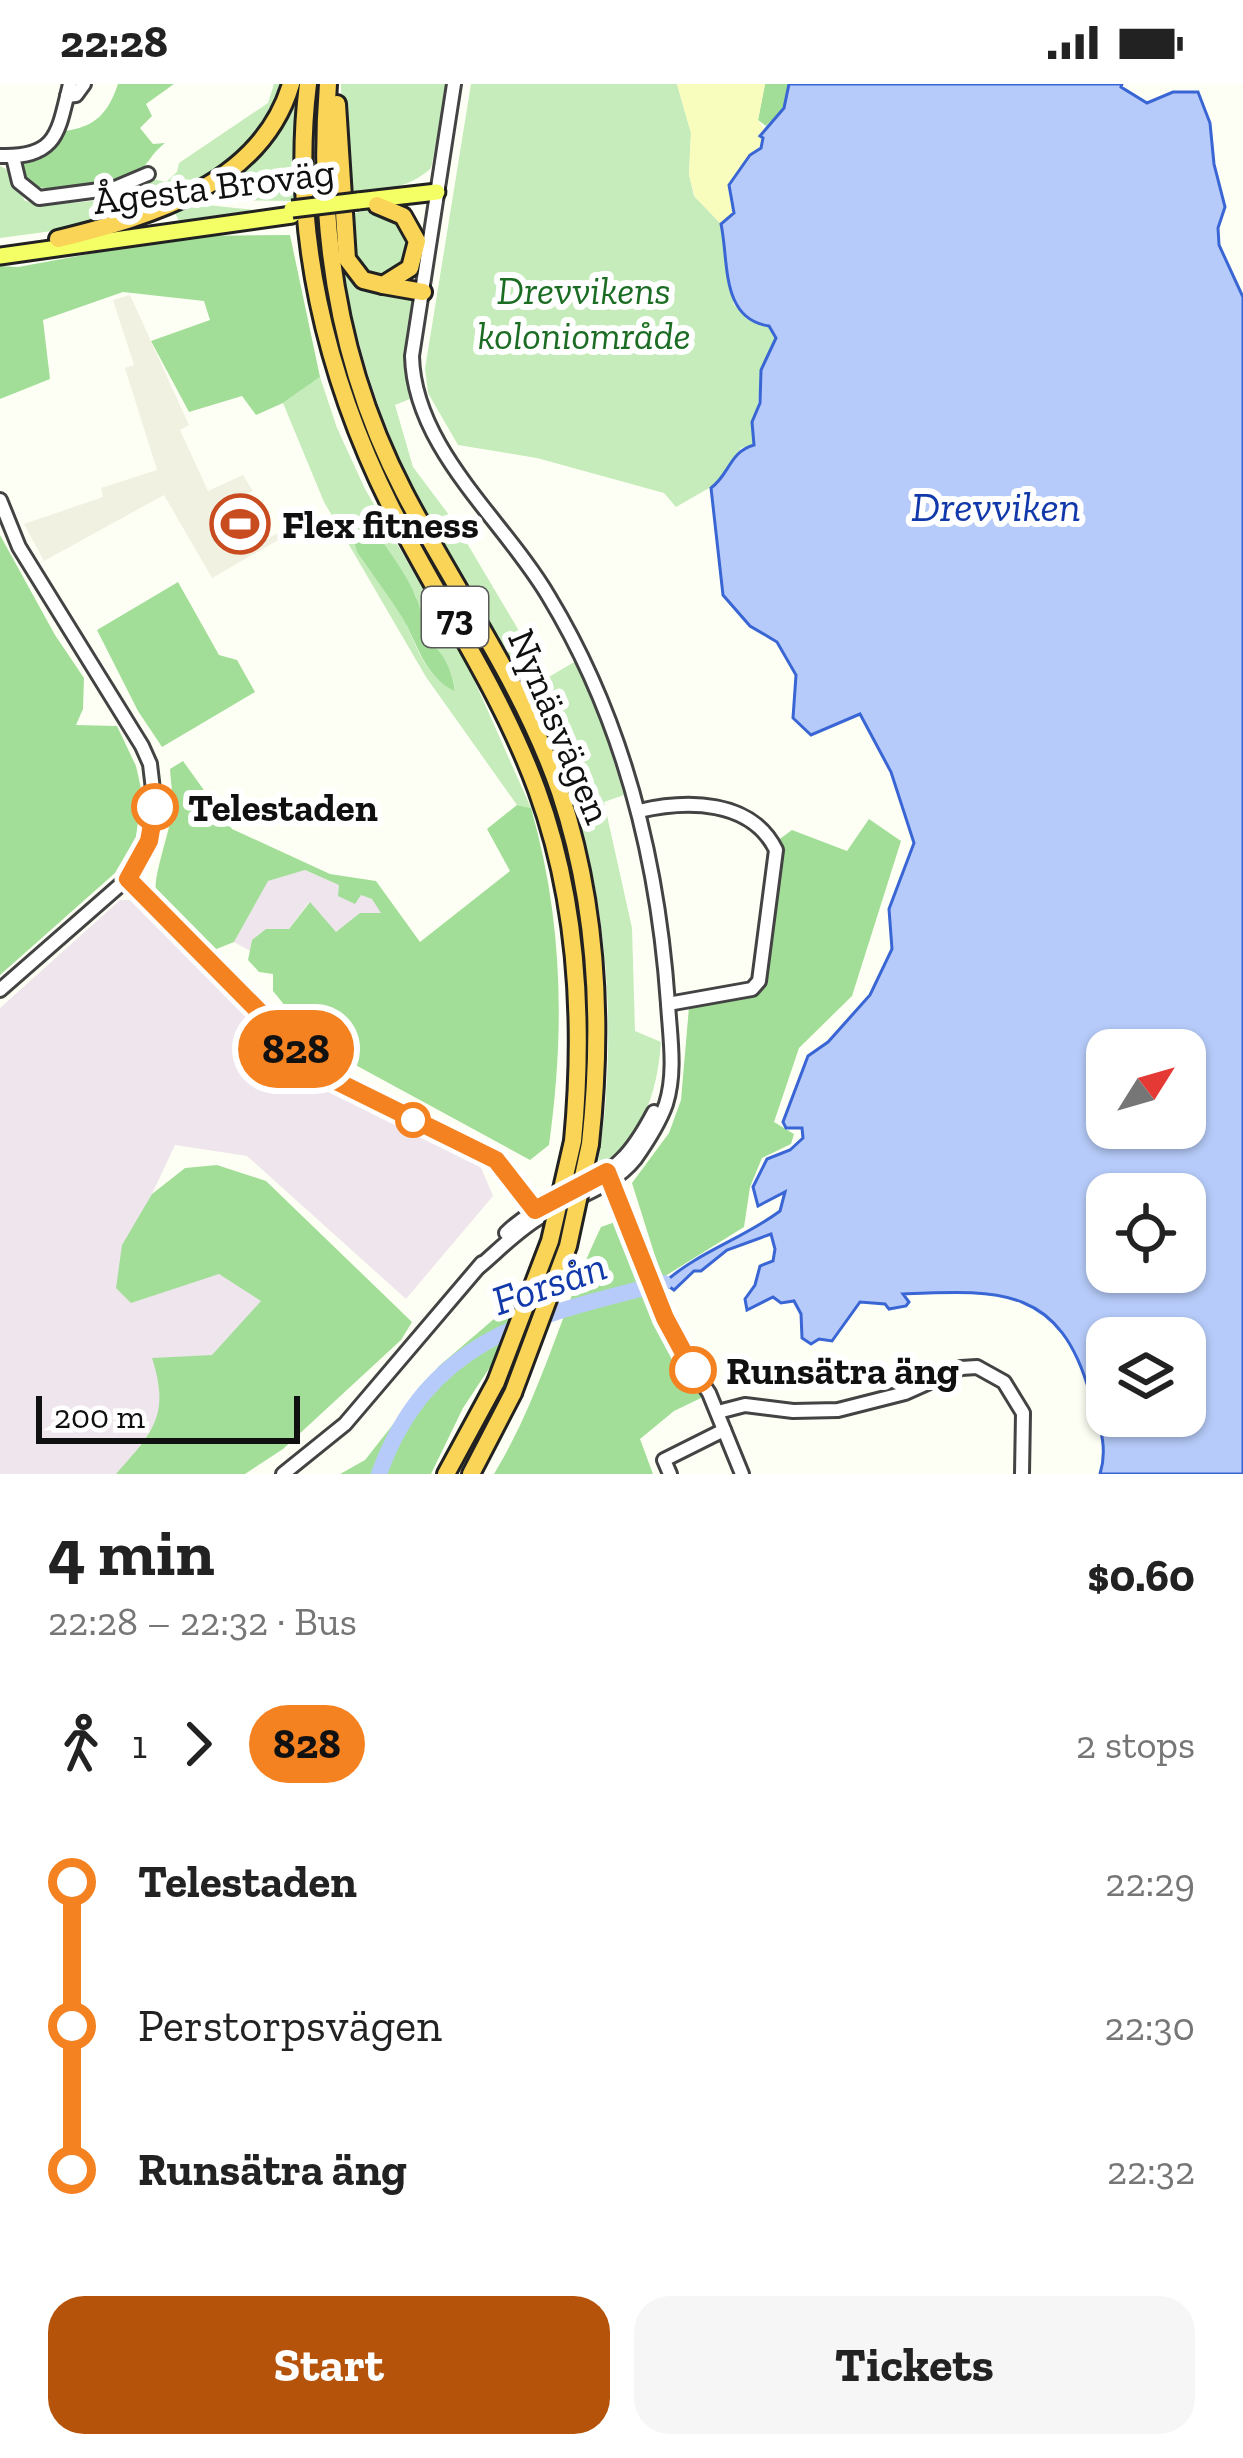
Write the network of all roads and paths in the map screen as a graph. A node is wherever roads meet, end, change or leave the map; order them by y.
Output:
1 (84, 84) edge
2 (291, 84) edge
3 (308, 84) edge
4 (328, 84) edge
5 (338, 84) edge
6 (454, 84) edge
7 (69, 90) edge
8 (6, 157) edge
9 (148, 174) dead end
10 (437, 195) junction
11 (178, 200) junction
12 (364, 204) junction
13 (178, 227) junction
14 (58, 239) junction
15 (0, 252) edge
16 (383, 285) junction
17 (423, 292) junction
18 (0, 500) edge
19 (639, 811) junction
20 (128, 879) junction
21 (0, 990) edge
22 (668, 1004) junction
23 (581, 1142) junction
24 (609, 1176) junction
25 (533, 1216) junction
26 (718, 1412) junction
27 (724, 1430) junction
28 (283, 1474) edge
29 (446, 1474) edge
30 (471, 1474) edge
31 (670, 1474) edge
32 (742, 1474) edge
33 (1022, 1474) edge

1 - 7 street
2 - 11 highway
3 - 23 highway, Nynäsvägen / 73
4 - 23 highway, Nynäsvägen / 73
5 - 16 highway
6 - 10 street
7 - 8 street
8 - 9 street
10 - 12 main road, Ågesta Broväg
10 - 17 street
11 - 13 main road
11 - 14 highway
12 - 13 main road, Ågesta Broväg, bridge
12 - 16 highway
13 - 14 main road, Ågesta Broväg
13 - 15 main road, Ågesta Broväg
14 - 15 main road, Ågesta Broväg
16 - 17 highway
17 - 19 street
18 - 20 street
19 - 22 street
19 - 22 street
20 - 21 street
20 - 25 street
22 - 24 street
23 - 29 highway, Nynäsvägen / 73, bridge
23 - 30 highway, Nynäsvägen / 73, bridge
24 - 25 street
24 - 26 street
25 - 28 street
26 - 27 street
26 - 33 street
27 - 31 street
27 - 32 street

